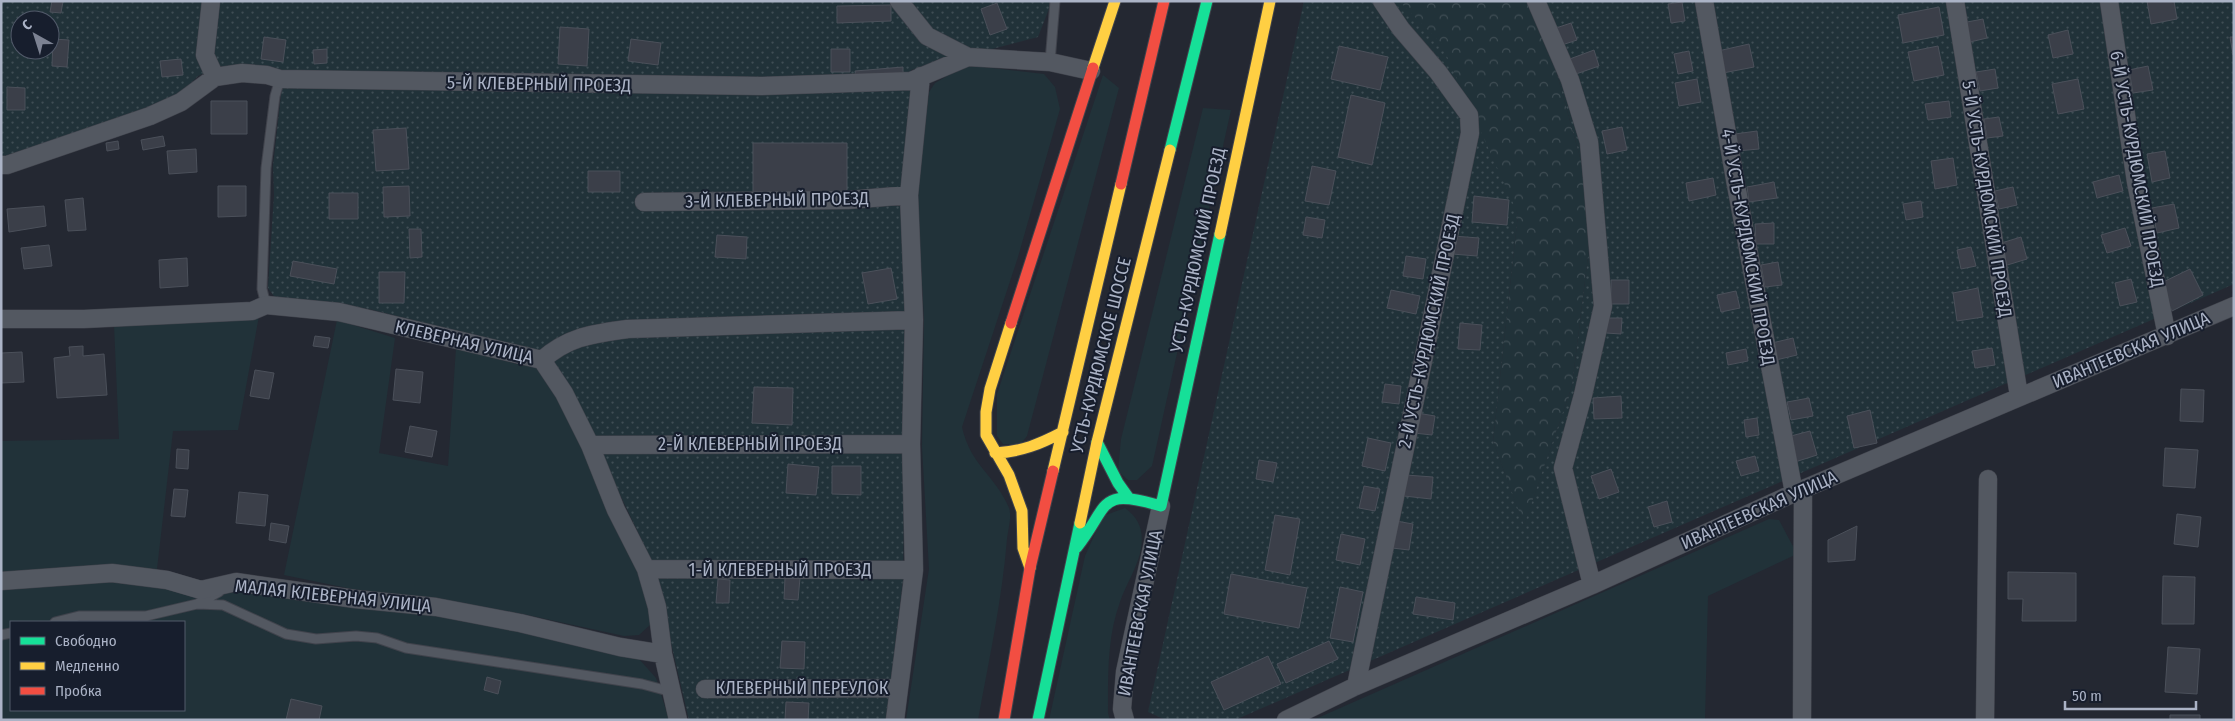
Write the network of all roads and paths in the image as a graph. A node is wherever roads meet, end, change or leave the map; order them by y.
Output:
1 (211, 1) edge
2 (899, 1) edge
3 (1055, 1) edge
4 (1115, 1) edge
5 (1207, 1) edge
6 (1270, 1) edge
7 (1382, 1) edge
8 (1536, 1) edge
9 (1704, 1) edge
10 (1955, 1) edge
11 (2109, 1) edge
12 (1163, 6) edge
13 (968, 57) junction
14 (1050, 62) junction
15 (1091, 71) junction
16 (921, 76) junction
17 (215, 77) junction
18 (280, 79) junction
19 (1, 166) edge
20 (909, 195) junction
21 (644, 202) dead end
22 (266, 305) junction
23 (2234, 306) edge
24 (1, 319) edge
25 (914, 320) junction
26 (2167, 336) junction
27 (542, 360) junction
28 (2019, 396) junction
29 (1063, 432) junction
30 (1097, 442) junction
31 (910, 444) junction
32 (590, 446) junction
33 (994, 453) junction
34 (1988, 479) dead end
35 (1799, 491) junction
36 (1128, 496) junction
37 (1161, 506) junction
38 (1075, 548) junction
39 (1030, 568) junction
40 (646, 569) junction
41 (914, 570) junction
42 (1, 581) edge
43 (236, 582) junction
44 (1592, 585) junction
45 (198, 604) junction
46 (59, 621) edge
47 (663, 654) junction
48 (1356, 686) junction
49 (899, 688) junction
50 (705, 689) dead end
51 (672, 692) junction
52 (678, 720) edge
53 (895, 720) edge
54 (1004, 720) edge
55 (1038, 720) edge
56 (1125, 720) edge
57 (1286, 720) edge
58 (1802, 720) edge
59 (1985, 720) edge

1 - 17 street
2 - 13 street
3 - 14 lane
4 - 15 main road
5 - 30 main road, УСТЬ-КУРДЮМСКОЕ ШОССЕ
6 - 37 main road, УСТЬ-КУРДЮМСКИЙ ПРОЕЗД
7 - 48 street, 2-Й УСТЬ-КУРДЮМСКИЙ ПРОЕЗД
8 - 44 street
9 - 35 street, 4-Й УСТЬ-КУРДЮМСКИЙ ПРОЕЗД
10 - 28 street, 5-Й УСТЬ-КУРДЮМСКИЙ ПРОЕЗД
11 - 26 street, 6-Й УСТЬ-КУРДЮМСКИЙ ПРОЕЗД
12 - 29 main road, УСТЬ-КУРДЮМСКОЕ ШОССЕ
13 - 14 street, 5-Й КЛЕВЕРНЫЙ ПРОЕЗД
13 - 16 street, 5-Й КЛЕВЕРНЫЙ ПРОЕЗД
14 - 15 street, 5-Й КЛЕВЕРНЫЙ ПРОЕЗД
15 - 33 main road
16 - 18 street, 5-Й КЛЕВЕРНЫЙ ПРОЕЗД
16 - 20 street
17 - 18 street, 5-Й КЛЕВЕРНЫЙ ПРОЕЗД
17 - 19 street, 5-Й КЛЕВЕРНЫЙ ПРОЕЗД
18 - 22 lane
20 - 21 street, 3-Й КЛЕВЕРНЫЙ ПРОЕЗД
20 - 25 street
22 - 24 street, КЛЕВЕРНАЯ УЛИЦА
22 - 27 street, КЛЕВЕРНАЯ УЛИЦА
23 - 26 street, ИВАНТЕЕВСКАЯ УЛИЦА
25 - 27 street
25 - 31 street
26 - 28 street, ИВАНТЕЕВСКАЯ УЛИЦА
27 - 32 street, КЛЕВЕРНАЯ УЛИЦА
28 - 35 street, ИВАНТЕЕВСКАЯ УЛИЦА
29 - 33 main road
29 - 39 main road, УСТЬ-КУРДЮМСКОЕ ШОССЕ
30 - 36 main road
30 - 38 main road, УСТЬ-КУРДЮМСКОЕ ШОССЕ
31 - 32 street, 2-Й КЛЕВЕРНЫЙ ПРОЕЗД
31 - 41 street
32 - 40 street, КЛЕВЕРНАЯ УЛИЦА
33 - 39 main road
34 - 59 street
35 - 44 street, ИВАНТЕЕВСКАЯ УЛИЦА
35 - 58 street, 4-Й УСТЬ-КУРДЮМСКИЙ ПРОЕЗД
36 - 37 main road
36 - 38 main road
37 - 56 street, ИВАНТЕЕВСКАЯ УЛИЦА
38 - 55 main road, УСТЬ-КУРДЮМСКОЕ ШОССЕ
39 - 54 main road, УСТЬ-КУРДЮМСКОЕ ШОССЕ
40 - 41 street, 1-Й КЛЕВЕРНЫЙ ПРОЕЗД
40 - 47 street, КЛЕВЕРНАЯ УЛИЦА
41 - 49 street
42 - 43 street, МАЛАЯ КЛЕВЕРНАЯ УЛИЦА
43 - 45 lane
43 - 47 street, МАЛАЯ КЛЕВЕРНАЯ УЛИЦА
44 - 48 street, ИВАНТЕЕВСКАЯ УЛИЦА
45 - 46 lane
45 - 51 lane
47 - 51 street, КЛЕВЕРНАЯ УЛИЦА
48 - 57 street, ИВАНТЕЕВСКАЯ УЛИЦА
49 - 50 street, КЛЕВЕРНЫЙ ПЕРЕУЛОК
49 - 53 street
51 - 52 street, КЛЕВЕРНАЯ УЛИЦА

